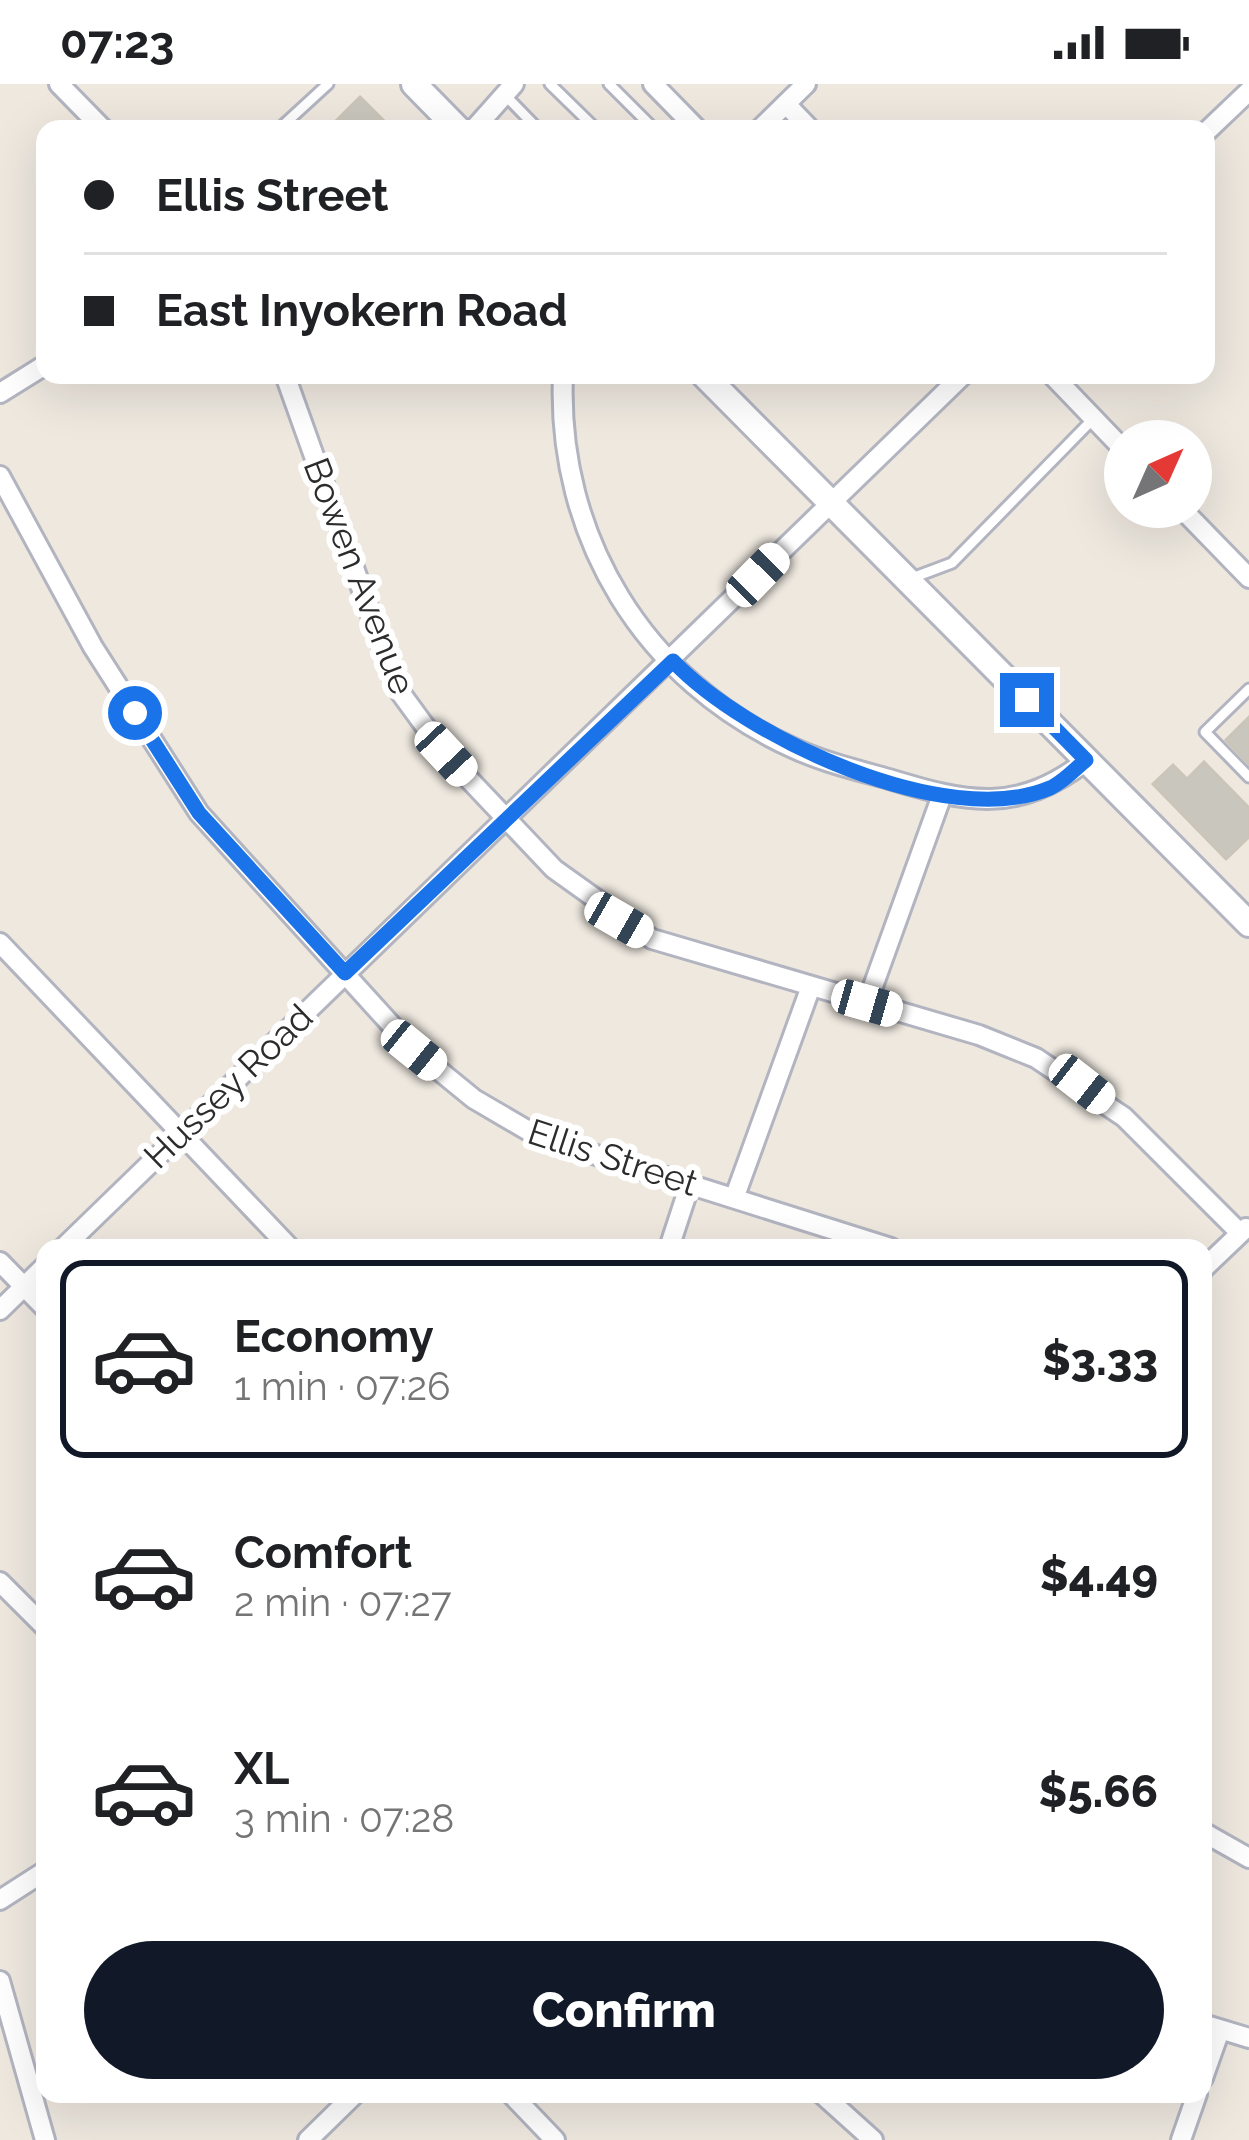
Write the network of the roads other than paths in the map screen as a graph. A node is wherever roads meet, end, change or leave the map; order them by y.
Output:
1 (59, 84) edge
2 (328, 84) edge
3 (414, 84) edge
4 (550, 84) edge
5 (609, 84) edge
6 (653, 84) edge
7 (806, 84) edge
8 (510, 89) edge
9 (1249, 91) edge
10 (786, 104) junction
11 (95, 120) edge
12 (289, 120) edge
13 (449, 120) edge
14 (482, 120) edge
15 (532, 120) edge
16 (587, 120) edge
17 (645, 120) edge
18 (688, 120) edge
19 (769, 120) edge
20 (801, 120) edge
21 (1215, 123) edge
22 (36, 371) edge
23 (288, 384) edge
24 (563, 384) edge
25 (713, 384) edge
26 (954, 384) edge
27 (1061, 384) edge
28 (0, 393) edge
29 (1094, 418) junction
30 (1104, 429) edge
31 (0, 476) edge
32 (831, 503) junction
33 (1200, 528) edge
34 (1249, 578) edge
35 (907, 580) junction
36 (673, 661) junction
37 (1249, 689) edge
38 (1086, 760) junction
39 (1249, 777) edge
40 (942, 795) junction
41 (507, 819) junction
42 (1249, 924) edge
43 (0, 943) edge
44 (345, 973) junction
45 (810, 989) junction
46 (867, 1003) junction
47 (178, 1134) junction
48 (690, 1184) junction
49 (735, 1196) junction
50 (1246, 1234) edge
51 (72, 1239) edge
52 (281, 1239) edge
53 (672, 1239) edge
54 (864, 1239) edge
55 (0, 1262) edge
56 (1212, 1262) edge
57 (36, 1275) edge
58 (24, 1287) junction
59 (36, 1299) edge
60 (0, 1310) edge
61 (0, 1582) edge
62 (36, 1618) edge
63 (1212, 1837) edge
64 (1249, 1858) edge
65 (36, 1877) edge
66 (0, 1900) edge
67 (0, 1981) edge
68 (1212, 2027) edge
69 (1249, 2038) edge
70 (346, 2103) edge
71 (520, 2103) edge
72 (832, 2103) edge
73 (1194, 2103) edge
74 (45, 2140) edge
75 (308, 2140) edge
76 (555, 2140) edge
77 (873, 2140) edge
78 (1181, 2140) edge

1 - 11 street
2 - 12 lane
3 - 13 street
4 - 16 lane
5 - 17 lane
6 - 18 street
7 - 10 street
8 - 14 street
8 - 15 lane
9 - 21 street
10 - 19 street
10 - 20 street
22 - 28 street
23 - 41 street, Bowen Avenue
24 - 36 street
25 - 32 street
26 - 32 street, Hussey Road
27 - 29 street
29 - 30 street
29 - 35 lane
31 - 44 street, Ellis Street
32 - 35 street
32 - 36 street, Hussey Road
33 - 34 street
35 - 38 street
36 - 40 street
36 - 41 street, Hussey Road
37 - 39 lane
38 - 40 street
38 - 42 street
40 - 46 street
41 - 44 street, Hussey Road
41 - 45 street, Bowen Avenue
43 - 47 street
44 - 47 street, Hussey Road
44 - 48 street, Ellis Street
45 - 46 street, Bowen Avenue
45 - 49 street
46 - 50 street, Bowen Avenue
47 - 51 street, Hussey Road
47 - 52 street
48 - 49 street, Ellis Street
48 - 53 street
49 - 54 street, Ellis Street
50 - 56 street
55 - 58 street
57 - 58 street
58 - 59 street
58 - 60 street
61 - 62 street
63 - 64 street
65 - 66 street
67 - 74 street
68 - 69 street
70 - 75 street
71 - 76 street
72 - 77 street
73 - 78 street

